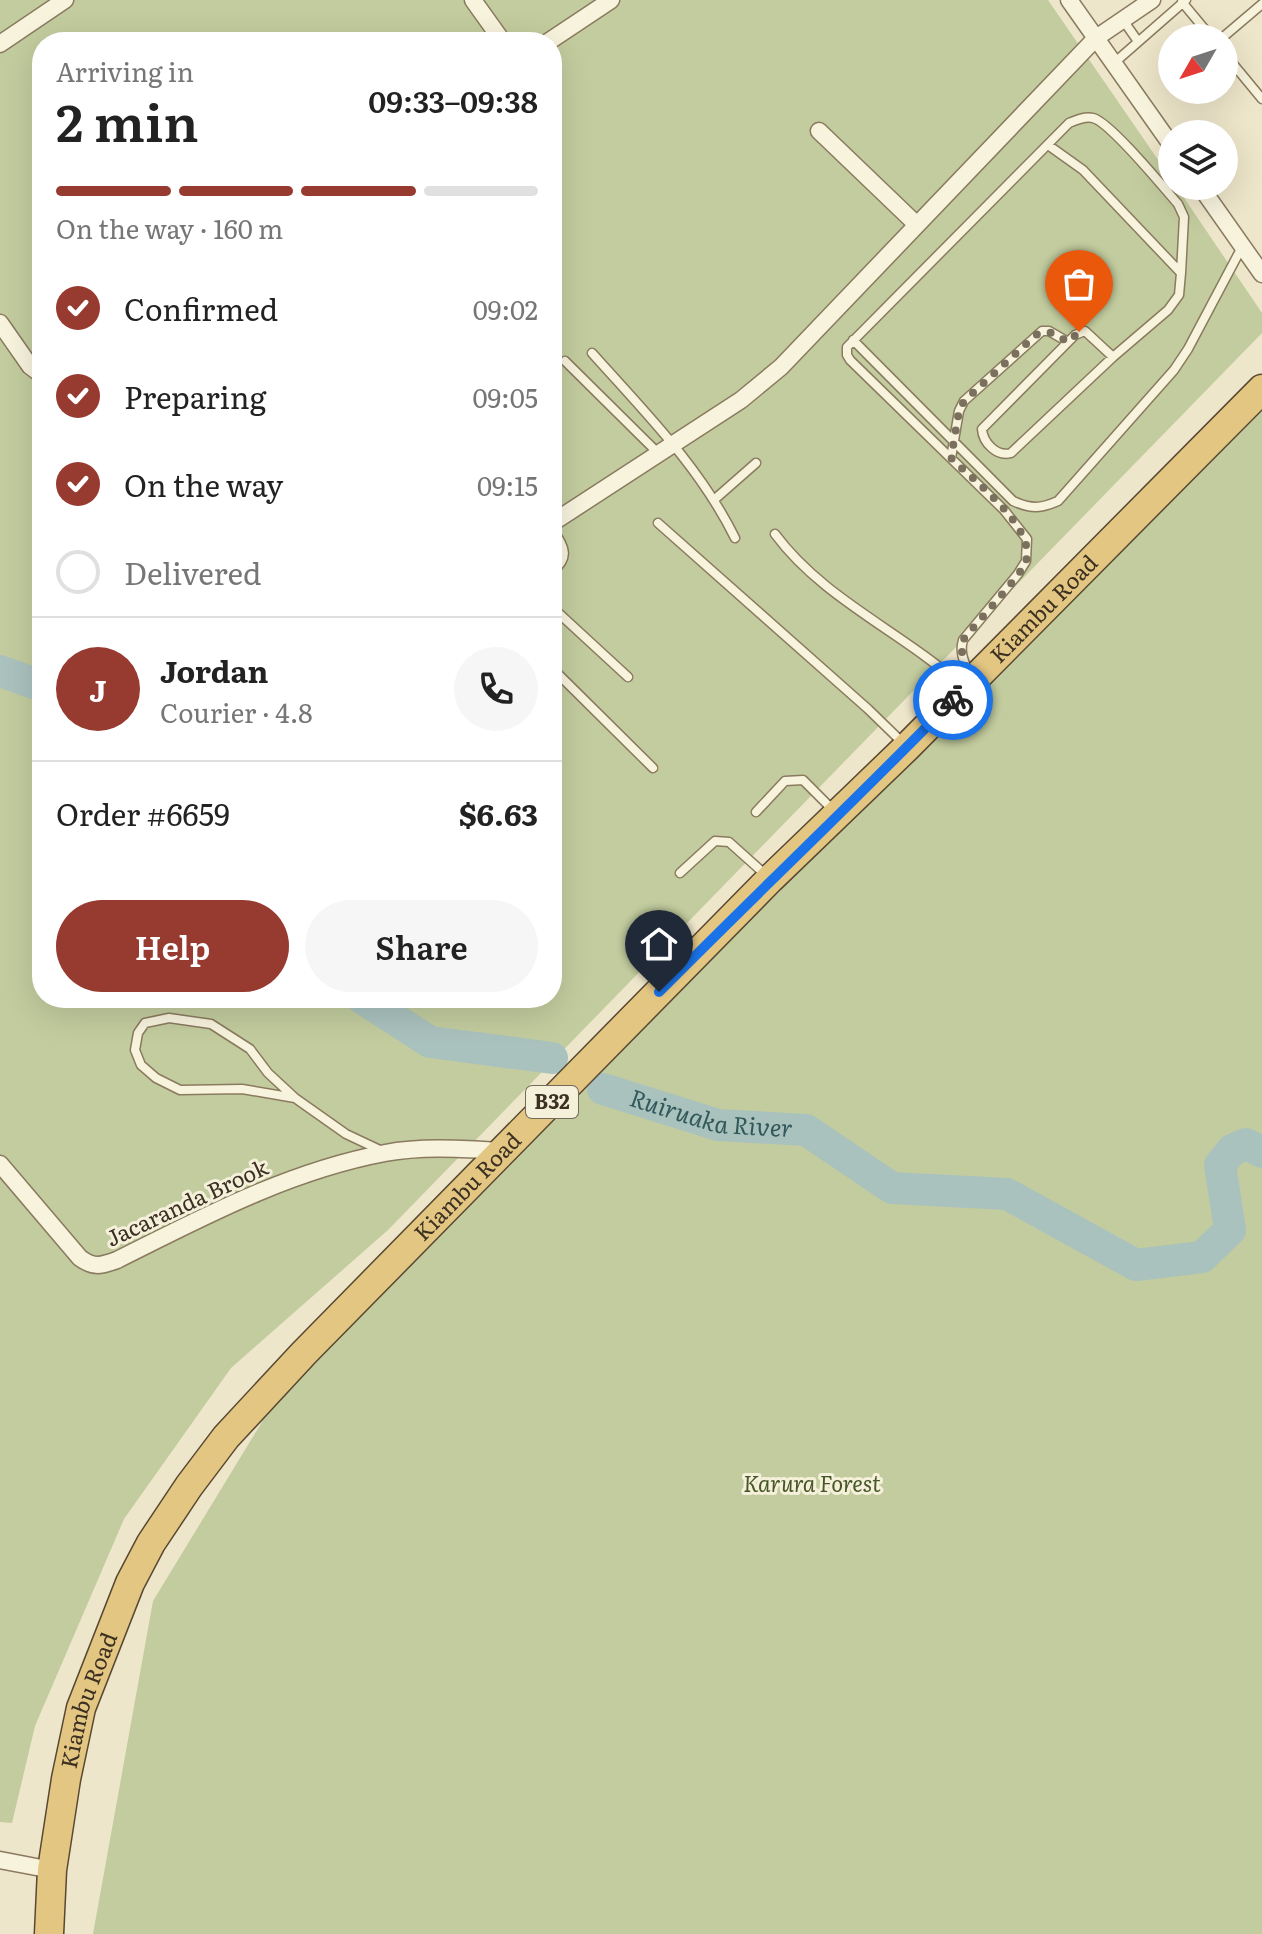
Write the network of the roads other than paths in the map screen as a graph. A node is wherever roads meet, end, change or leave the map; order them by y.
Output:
1 (65, 0) edge
2 (473, 0) edge
3 (611, 0) edge
4 (1069, 0) edge
5 (1152, 0) edge
6 (1184, 1) edge
7 (1262, 4) edge
8 (1123, 20) junction
9 (1201, 24) edge
10 (1238, 24) edge
11 (496, 32) edge
12 (562, 33) edge
13 (1096, 38) junction
14 (1137, 40) junction
15 (0, 44) edge
16 (1114, 63) junction
17 (1238, 70) edge
18 (1262, 99) edge
19 (1158, 126) edge
20 (819, 131) dead end
21 (1048, 145) junction
22 (1210, 200) edge
23 (916, 224) junction
24 (1242, 246) junction
25 (1181, 273) junction
26 (1262, 274) edge
27 (0, 323) edge
28 (853, 340) junction
29 (1068, 342) junction
30 (592, 353) dead end
31 (1113, 357) junction
32 (565, 361) dead end
33 (32, 368) edge
34 (881, 368) junction
35 (871, 380) junction
36 (1262, 389) edge
37 (954, 442) junction
38 (667, 450) junction
39 (951, 458) junction
40 (756, 463) dead end
41 (715, 499) junction
42 (562, 518) edge
43 (658, 523) dead end
44 (775, 534) dead end
45 (735, 538) dead end
46 (562, 616) edge
47 (628, 677) dead end
48 (562, 678) edge
49 (968, 684) junction
50 (907, 747) junction
51 (653, 768) dead end
52 (756, 812) dead end
53 (839, 816) junction
54 (680, 873) dead end
55 (770, 879) junction
56 (295, 1098) junction
57 (504, 1151) junction
58 (386, 1153) junction
59 (0, 1164) edge
60 (0, 1860) edge
61 (52, 1870) junction
62 (49, 1934) edge

1 - 15 street
2 - 11 street
3 - 12 street
4 - 13 street
5 - 8 street
6 - 9 lane
6 - 14 lane
7 - 10 lane
8 - 13 street
8 - 14 lane
13 - 16 street
13 - 23 street
14 - 16 lane
16 - 19 street
17 - 18 lane
20 - 23 street
21 - 25 lane
21 - 25 lane
21 - 28 lane
22 - 24 street
23 - 38 street
24 - 26 street
24 - 37 lane
25 - 31 lane
27 - 33 street
28 - 34 lane
28 - 35 lane
29 - 31 lane
29 - 31 lane
29 - 37 lane
30 - 38 lane
32 - 38 lane
34 - 35 lane
34 - 37 lane
35 - 39 lane
36 - 49 highway, Kiambu Road / B32
37 - 39 lane
38 - 41 lane
38 - 42 street
39 - 49 lane
40 - 41 lane
41 - 45 lane
43 - 50 lane
44 - 49 lane
46 - 47 lane
48 - 51 lane
49 - 50 highway, Kiambu Road / B32
50 - 53 highway, Kiambu Road / B32
52 - 53 lane
53 - 55 highway, Kiambu Road / B32
54 - 55 lane
55 - 57 highway, Kiambu Road / B32
56 - 56 lane
56 - 58 lane
57 - 58 street, Jacaranda Brook
57 - 61 highway, Kiambu Road / B32
58 - 59 street, Jacaranda Brook
60 - 61 street
61 - 62 highway, Kiambu Road / B32

